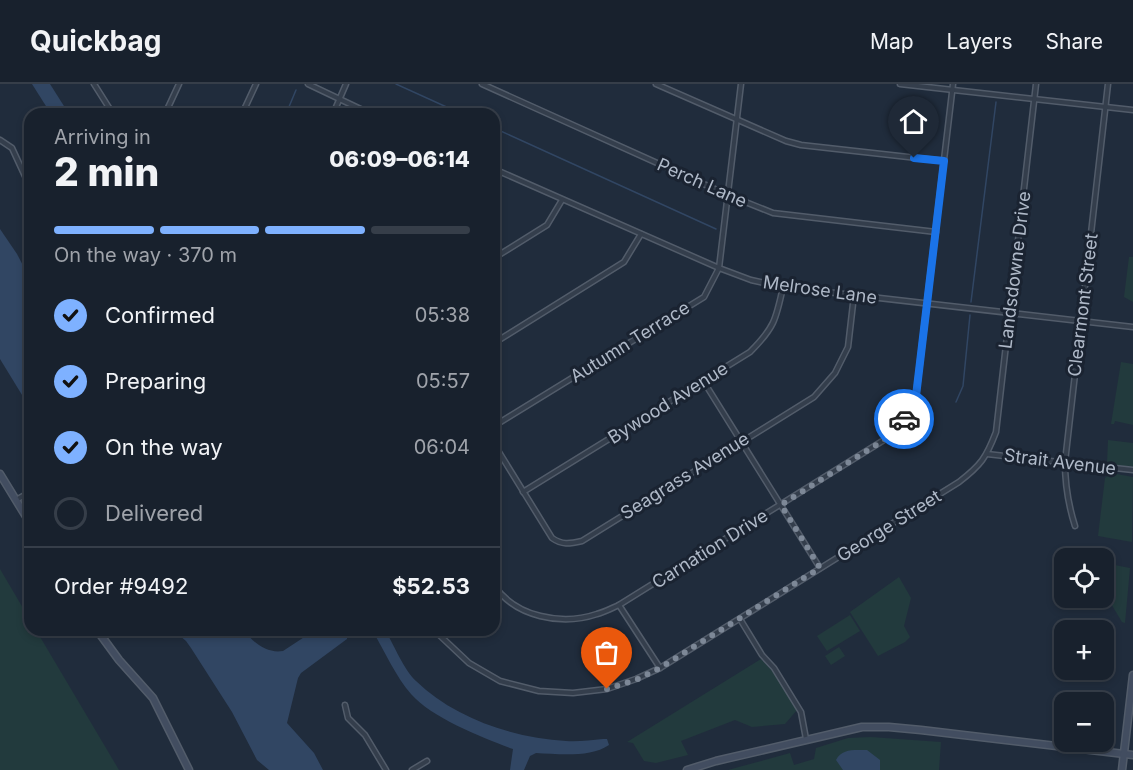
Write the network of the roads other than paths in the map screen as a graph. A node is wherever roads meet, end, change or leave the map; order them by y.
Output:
1 (94, 84) edge
2 (179, 84) edge
3 (256, 84) edge
4 (308, 84) edge
5 (346, 84) edge
6 (482, 84) edge
7 (656, 84) edge
8 (741, 84) edge
9 (900, 84) edge
10 (953, 84) edge
11 (1036, 84) edge
12 (1108, 84) edge
13 (952, 90) junction
14 (339, 99) junction
15 (1034, 100) junction
16 (1105, 107) junction
17 (109, 108) edge
18 (168, 108) edge
19 (245, 108) edge
20 (335, 108) edge
21 (358, 108) edge
22 (1133, 110) edge
23 (737, 120) junction
24 (0, 140) edge
25 (944, 161) junction
26 (500, 172) edge
27 (24, 174) edge
28 (728, 195) junction
29 (562, 200) junction
30 (936, 232) junction
31 (641, 234) junction
32 (500, 254) edge
33 (719, 268) junction
34 (783, 287) junction
35 (854, 295) junction
36 (928, 303) junction
37 (1010, 313) junction
38 (1081, 321) junction
39 (1133, 327) edge
40 (500, 339) edge
41 (704, 381) junction
42 (500, 422) edge
43 (741, 442) junction
44 (500, 454) edge
45 (987, 454) junction
46 (1065, 462) junction
47 (1133, 470) edge
48 (0, 474) edge
49 (523, 492) junction
50 (24, 495) edge
51 (16, 500) junction
52 (781, 505) junction
53 (24, 513) edge
54 (1075, 526) dead end
55 (820, 568) junction
56 (500, 591) edge
57 (619, 605) junction
58 (740, 619) junction
59 (101, 636) edge
60 (440, 636) edge
61 (660, 668) junction
62 (1133, 675) edge
63 (345, 705) dead end
64 (806, 739) junction
65 (1123, 754) junction
66 (1133, 755) edge
67 (427, 761) dead end
68 (189, 770) edge
69 (386, 770) edge
70 (412, 770) edge
71 (687, 770) edge
72 (1122, 770) edge

1 - 17 street
2 - 18 street
3 - 19 street
4 - 14 street
5 - 14 street
6 - 28 street, Perch Lane
7 - 23 street
8 - 23 street, Autumn Terrace
9 - 13 street
10 - 13 street, Carnation Drive
11 - 15 street, Landsdowne Drive
12 - 16 street, Clearmont Street
13 - 15 street
13 - 25 street, Carnation Drive
14 - 20 street
14 - 21 street
15 - 16 street
15 - 37 street, Landsdowne Drive
16 - 22 street
16 - 38 street, Clearmont Street
23 - 25 street
23 - 28 street, Autumn Terrace
24 - 27 street
25 - 30 street, Carnation Drive
26 - 29 street, Melrose Lane
28 - 30 street, Perch Lane
28 - 33 street, Autumn Terrace
29 - 31 street, Melrose Lane
29 - 32 street
30 - 36 street, Carnation Drive
31 - 33 street, Melrose Lane
31 - 40 street
33 - 34 street, Melrose Lane
33 - 42 street, Autumn Terrace
34 - 35 street, Melrose Lane
34 - 41 street, Bywood Avenue
35 - 36 street, Melrose Lane
35 - 43 street, Seagrass Avenue
36 - 37 street, Melrose Lane
36 - 52 street, Carnation Drive
37 - 38 street, Melrose Lane
37 - 45 street, Landsdowne Drive
38 - 39 street, Melrose Lane
38 - 46 street, Clearmont Street
41 - 43 street
41 - 49 street, Bywood Avenue
43 - 49 street, Seagrass Avenue
43 - 52 street
44 - 49 street, Seagrass Avenue
45 - 46 street, Strait Avenue
45 - 55 street, George Street
46 - 47 street, Strait Avenue
46 - 54 street, Clearmont Street
48 - 51 street
50 - 51 street
51 - 53 street
52 - 55 street
52 - 57 street, Carnation Drive
55 - 58 street, George Street
56 - 57 street, Carnation Drive
57 - 61 street
58 - 61 street, George Street
58 - 64 street
59 - 68 street
60 - 61 street, George Street
62 - 65 street
63 - 69 street
64 - 65 street
64 - 71 street
65 - 66 street
65 - 72 street
67 - 70 street

